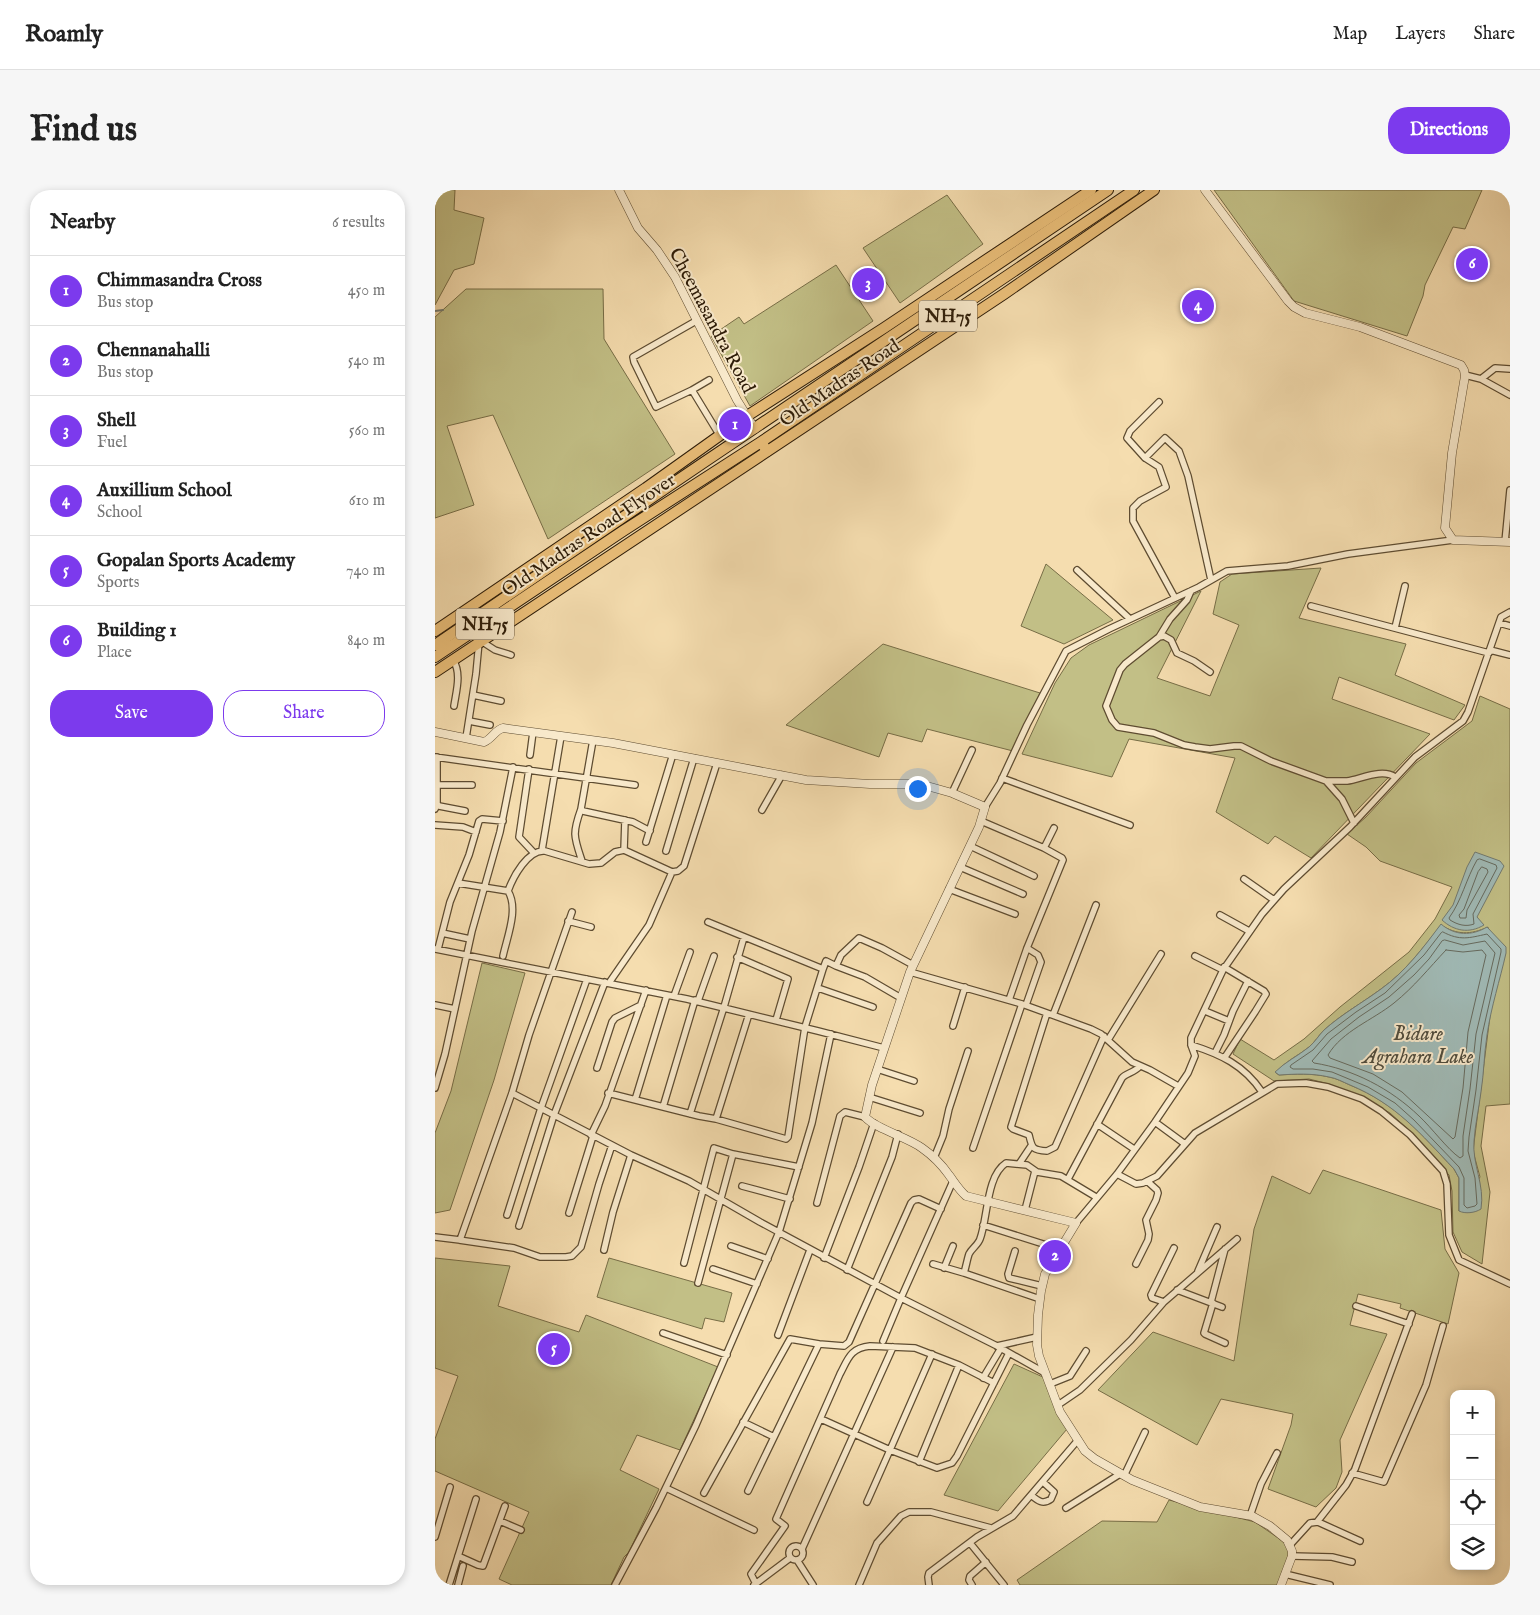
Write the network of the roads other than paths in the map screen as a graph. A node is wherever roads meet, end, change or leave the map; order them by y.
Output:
1 (619, 190) edge
2 (1091, 190) edge
3 (1108, 190) edge
4 (1134, 190) edge
5 (1154, 190) edge
6 (1205, 190) edge
7 (696, 321) junction
8 (1510, 369) edge
9 (1465, 375) junction
10 (1481, 378) junction
11 (709, 380) dead end
12 (692, 390) junction
13 (1510, 395) edge
14 (1159, 402) dead end
15 (747, 416) junction
16 (755, 429) junction
17 (720, 436) junction
18 (764, 446) junction
19 (1145, 458) junction
20 (1510, 490) edge
21 (1453, 540) junction
22 (1508, 542) edge
23 (1077, 570) dead end
24 (1211, 580) junction
25 (531, 586) junction
26 (1405, 586) dead end
27 (1191, 591) junction
28 (1175, 598) junction
29 (1311, 606) dead end
30 (1510, 612) edge
31 (1130, 619) junction
32 (1499, 623) junction
33 (1510, 626) edge
34 (1395, 628) junction
35 (435, 631) edge
36 (1159, 637) junction
37 (480, 642) junction
38 (435, 645) edge
39 (1489, 652) junction
40 (511, 655) dead end
41 (1510, 655) edge
42 (435, 657) edge
43 (453, 660) junction
44 (435, 672) edge
45 (1210, 672) dead end
46 (473, 696) junction
47 (501, 701) dead end
48 (454, 706) dead end
49 (469, 721) junction
50 (490, 725) dead end
51 (435, 732) edge
52 (533, 732) junction
53 (561, 736) junction
54 (466, 738) junction
55 (593, 740) junction
56 (972, 750) dead end
57 (673, 754) junction
58 (530, 756) dead end
59 (436, 757) edge
60 (694, 758) junction
61 (717, 763) junction
62 (513, 768) junction
63 (529, 769) junction
64 (555, 773) junction
65 (782, 775) junction
66 (1395, 777) junction
67 (587, 778) junction
68 (1002, 778) junction
69 (1326, 781) junction
70 (437, 785) junction
71 (472, 785) dead end
72 (635, 785) dead end
73 (952, 793) junction
74 (436, 806) edge
75 (985, 807) junction
76 (581, 809) junction
77 (763, 810) dead end
78 (465, 811) dead end
79 (503, 820) junction
80 (625, 820) junction
81 (981, 821) junction
82 (1354, 823) junction
83 (435, 825) edge
84 (1130, 825) dead end
85 (1054, 828) dead end
86 (650, 831) junction
87 (476, 832) junction
88 (646, 842) dead end
89 (970, 846) junction
90 (1044, 848) junction
91 (542, 850) junction
92 (624, 850) junction
93 (666, 851) dead end
94 (534, 853) junction
95 (581, 861) junction
96 (960, 867) junction
97 (672, 872) junction
98 (1034, 876) dead end
99 (1243, 879) dead end
100 (458, 883) junction
101 (484, 886) junction
102 (949, 890) junction
103 (508, 891) junction
104 (1023, 894) dead end
105 (1275, 900) junction
106 (1095, 904) dead end
107 (572, 912) dead end
108 (1015, 914) dead end
109 (1220, 915) dead end
110 (568, 921) junction
111 (708, 922) dead end
112 (591, 927) dead end
113 (1249, 931) junction
114 (442, 933) junction
115 (744, 937) junction
116 (470, 939) junction
117 (1027, 948) junction
118 (437, 949) edge
119 (690, 952) dead end
120 (1161, 954) dead end
121 (467, 955) junction
122 (503, 956) dead end
123 (714, 956) dead end
124 (1195, 956) dead end
125 (737, 957) junction
126 (837, 966) junction
127 (823, 969) junction
128 (911, 969) junction
129 (1224, 969) junction
130 (552, 972) junction
131 (587, 978) junction
132 (1248, 981) junction
133 (607, 982) junction
134 (965, 987) junction
135 (818, 988) junction
136 (647, 990) junction
137 (667, 995) junction
138 (674, 996) junction
139 (901, 998) junction
140 (1009, 1000) junction
141 (696, 1001) junction
142 (435, 1004) edge
143 (1024, 1004) junction
144 (641, 1005) junction
145 (873, 1006) dead end
146 (725, 1007) junction
147 (455, 1009) junction
148 (1205, 1011) junction
149 (749, 1014) junction
150 (1050, 1014) junction
151 (776, 1020) junction
152 (1229, 1021) junction
153 (953, 1026) dead end
154 (805, 1028) junction
155 (831, 1034) junction
156 (1106, 1038) junction
157 (1191, 1045) junction
158 (884, 1048) junction
159 (968, 1051) dead end
160 (1215, 1052) junction
161 (1225, 1057) junction
162 (1140, 1066) junction
163 (597, 1068) dead end
164 (877, 1069) junction
165 (914, 1081) dead end
166 (1178, 1086) junction
167 (435, 1088) edge
168 (1262, 1092) junction
169 (512, 1093) junction
170 (608, 1093) junction
171 (869, 1097) junction
172 (635, 1100) junction
173 (663, 1107) junction
174 (541, 1108) junction
175 (920, 1113) dead end
176 (690, 1114) junction
177 (554, 1115) junction
178 (865, 1117) junction
179 (716, 1119) junction
180 (1155, 1122) junction
181 (874, 1123) junction
182 (1097, 1124) junction
183 (898, 1134) junction
184 (592, 1135) junction
185 (1185, 1144) junction
186 (611, 1145) junction
187 (1031, 1146) junction
188 (973, 1148) dead end
189 (1135, 1149) junction
190 (733, 1154) junction
191 (631, 1155) junction
192 (934, 1158) junction
193 (1019, 1164) junction
194 (799, 1167) junction
195 (1035, 1171) junction
196 (1117, 1174) junction
197 (1068, 1180) junction
198 (953, 1181) junction
199 (1147, 1181) junction
200 (743, 1186) dead end
201 (703, 1189) junction
202 (1096, 1197) junction
203 (790, 1199) junction
204 (721, 1201) junction
205 (988, 1201) junction
206 (817, 1203) dead end
207 (941, 1209) junction
208 (1025, 1210) junction
209 (569, 1213) dead end
210 (507, 1215) dead end
211 (1076, 1223) junction
212 (983, 1225) junction
213 (519, 1226) dead end
214 (1217, 1227) dead end
215 (779, 1232) junction
216 (435, 1237) edge
217 (457, 1239) junction
218 (1237, 1239) dead end
219 (731, 1246) dead end
220 (953, 1246) dead end
221 (1174, 1248) dead end
222 (1059, 1249) junction
223 (1225, 1249) junction
224 (604, 1250) dead end
225 (810, 1250) junction
226 (1015, 1250) dead end
227 (768, 1258) junction
228 (824, 1258) junction
229 (684, 1263) dead end
230 (933, 1264) dead end
231 (1136, 1264) dead end
232 (944, 1268) junction
233 (713, 1269) dead end
234 (847, 1270) junction
235 (964, 1273) junction
236 (1196, 1274) junction
237 (698, 1283) dead end
238 (757, 1284) junction
239 (1510, 1284) edge
240 (876, 1285) junction
241 (1042, 1286) junction
242 (1177, 1290) junction
243 (901, 1298) junction
244 (1040, 1299) junction
245 (1163, 1302) junction
246 (1212, 1303) junction
247 (1356, 1306) dead end
248 (1222, 1307) dead end
249 (1412, 1314) dead end
250 (1409, 1324) junction
251 (1443, 1326) dead end
252 (663, 1333) dead end
253 (778, 1335) dead end
254 (1037, 1337) junction
255 (883, 1341) dead end
256 (1225, 1343) dead end
257 (819, 1344) junction
258 (893, 1347) junction
259 (999, 1347) junction
260 (1086, 1351) dead end
261 (1009, 1353) junction
262 (933, 1354) junction
263 (727, 1355) junction
264 (959, 1365) junction
265 (1045, 1373) junction
266 (983, 1378) junction
267 (994, 1383) junction
268 (1050, 1384) junction
269 (1058, 1405) junction
270 (821, 1419) junction
271 (743, 1422) junction
272 (1145, 1432) dead end
273 (854, 1434) junction
274 (774, 1436) junction
275 (1078, 1440) junction
276 (890, 1450) junction
277 (1277, 1453) dead end
278 (919, 1462) junction
279 (1353, 1473) junction
280 (1122, 1475) junction
281 (1043, 1482) junction
282 (450, 1487) dead end
283 (666, 1488) junction
284 (748, 1491) dead end
285 (704, 1494) dead end
286 (1031, 1495) junction
287 (476, 1499) dead end
288 (867, 1502) dead end
289 (505, 1506) dead end
290 (1066, 1508) dead end
291 (1250, 1516) junction
292 (500, 1521) junction
293 (1317, 1522) junction
294 (991, 1528) junction
295 (521, 1530) dead end
296 (754, 1530) dead end
297 (435, 1537) edge
298 (1360, 1541) dead end
299 (970, 1542) junction
300 (1290, 1545) junction
301 (802, 1549) junction
302 (458, 1556) junction
303 (1292, 1556) junction
304 (790, 1558) junction
305 (797, 1560) junction
306 (986, 1562) junction
307 (1353, 1562) dead end
308 (463, 1566) dead end
309 (1285, 1574) junction
310 (758, 1584) edge
311 (449, 1585) edge
312 (458, 1585) edge
313 (615, 1585) edge
314 (813, 1585) edge
315 (859, 1585) edge
316 (929, 1585) edge
317 (972, 1585) edge
318 (1004, 1585) edge
319 (1281, 1585) edge
320 (1330, 1585) edge

1 - 7 street, Cheemasandra Road
2 - 15 main road
3 - 16 main road, Old Madras Road / NH75
4 - 18 main road, Old Madras Road / NH75
5 - 18 main road, Old Madras Road
6 - 9 street
7 - 12 street
7 - 15 street, Cheemasandra Road
8 - 10 street
9 - 10 street
9 - 21 street
10 - 13 street
11 - 12 street
12 - 17 street
14 - 19 street
15 - 16 street, Cheemasandra Road
15 - 17 main road
16 - 25 main road, Old Madras Road Flyover / NH75
17 - 35 main road
18 - 25 main road, Old Madras Road Flyover / NH75
18 - 37 main road
19 - 24 street
19 - 28 street
20 - 22 street
21 - 22 street
21 - 24 street
23 - 31 street
24 - 27 street
25 - 38 main road, Old Madras Road Flyover / NH75
25 - 42 main road, Old Madras Road Flyover / NH75
26 - 34 street
27 - 28 street
27 - 36 street
28 - 31 street
29 - 34 street
30 - 32 street
31 - 68 street
32 - 33 street
32 - 39 street
34 - 39 street
36 - 45 street
36 - 69 street
37 - 40 street
37 - 43 main road
37 - 46 street
39 - 41 street
39 - 66 street
43 - 44 main road
43 - 48 street
46 - 47 street
46 - 49 street
49 - 50 street
49 - 54 street
51 - 54 street
52 - 53 street
52 - 54 street
52 - 58 street
53 - 55 street
53 - 64 street
55 - 57 street
55 - 67 street
56 - 73 street
57 - 60 street
57 - 86 street
59 - 62 street
59 - 70 street
60 - 61 street
60 - 93 street
61 - 65 street
61 - 97 street
62 - 63 street
62 - 79 street
63 - 64 street
63 - 94 street
64 - 67 street
64 - 91 street
65 - 73 street
65 - 77 street
66 - 69 street
66 - 82 street
67 - 72 street
67 - 76 street
68 - 75 street
68 - 84 street
69 - 82 street
70 - 71 street
70 - 74 street
73 - 75 street
74 - 78 street
75 - 81 street
76 - 80 street
76 - 95 street
79 - 87 street
79 - 101 street
80 - 86 street
80 - 92 street
81 - 89 street
81 - 90 street
82 - 105 street
83 - 87 street
85 - 90 street
86 - 88 street
87 - 100 street
89 - 96 street
89 - 98 street
90 - 117 street
91 - 94 street
91 - 95 street
92 - 95 street
92 - 97 street
94 - 103 street
96 - 102 street
96 - 104 street
97 - 133 street
99 - 105 street
100 - 101 street
100 - 114 street
101 - 103 street
101 - 116 street
102 - 108 street
102 - 128 street
103 - 122 street
105 - 113 street
106 - 150 street
107 - 110 street
109 - 113 street
110 - 112 street
110 - 130 street
111 - 115 street
113 - 129 street
114 - 116 street
114 - 118 street
115 - 125 street
115 - 127 street
116 - 121 street
117 - 140 street
117 - 143 street
118 - 121 street
119 - 138 street
120 - 156 street
121 - 130 street
121 - 147 street
123 - 141 street
124 - 129 street
125 - 146 street
125 - 151 street
126 - 127 street
126 - 128 street
126 - 139 street
127 - 135 street
128 - 134 street
128 - 139 street
129 - 132 street
129 - 148 street
130 - 131 street
130 - 169 street
131 - 133 street
131 - 174 street
132 - 152 street
132 - 161 street
133 - 136 street
133 - 177 street
134 - 140 street
134 - 153 street
135 - 145 street
135 - 154 street
136 - 137 street
136 - 144 street
137 - 138 street
137 - 172 street
138 - 141 street
139 - 158 street
140 - 143 street
141 - 146 street
141 - 173 street
142 - 147 street
143 - 150 street
143 - 188 street
144 - 163 street
144 - 170 street
146 - 149 street
146 - 176 street
147 - 167 street
148 - 152 street
148 - 157 street
149 - 151 street
149 - 179 street
150 - 156 street
150 - 187 street
151 - 154 street
152 - 160 street
154 - 155 street
154 - 179 street
155 - 158 street
155 - 194 street
156 - 162 street
156 - 187 street
157 - 160 street
157 - 166 street
158 - 164 street
159 - 192 street
160 - 161 street
161 - 168 street
162 - 166 street
162 - 182 street
164 - 165 street
164 - 171 street
166 - 180 street
168 - 185 street
168 - 239 street
169 - 174 street
169 - 217 street
170 - 172 street
170 - 184 street
171 - 175 street
171 - 178 street
172 - 173 street
173 - 176 street
174 - 177 street
174 - 210 street
176 - 179 street
177 - 184 street
177 - 213 street
178 - 181 street
178 - 206 street
180 - 185 street
180 - 189 street
181 - 183 street
181 - 228 street
182 - 189 street
182 - 197 street
183 - 192 street
183 - 234 street
184 - 186 street
184 - 209 street
185 - 199 street
186 - 191 street
186 - 217 street
187 - 193 street
189 - 196 street
190 - 194 street
190 - 201 street
190 - 204 street
191 - 201 street
191 - 224 street
192 - 198 street
193 - 195 street
193 - 205 street
194 - 203 street
195 - 197 street
195 - 208 street
196 - 199 street
196 - 202 street
197 - 202 street
198 - 205 street
198 - 207 street
199 - 231 street
200 - 203 street
201 - 204 street
201 - 229 street
202 - 211 street
203 - 215 street
204 - 215 street
204 - 237 street
205 - 208 street
205 - 212 street
207 - 240 street
207 - 243 street
208 - 211 street
211 - 222 street
212 - 222 street
212 - 235 street
214 - 236 street
215 - 225 street
215 - 227 street
216 - 217 street
218 - 223 street
219 - 227 street
220 - 232 street
221 - 245 street
222 - 241 street
223 - 236 street
223 - 246 street
225 - 228 street
225 - 253 street
226 - 241 street
227 - 238 street
228 - 234 street
230 - 232 street
232 - 235 street
233 - 238 street
234 - 240 street
235 - 244 street
236 - 242 street
238 - 263 street
240 - 243 street
240 - 257 street
241 - 244 street
242 - 245 street
242 - 246 street
243 - 255 street
243 - 259 street
244 - 254 street
245 - 269 street
246 - 248 street
246 - 256 street
247 - 250 street
249 - 250 street
250 - 279 street
251 - 279 street
252 - 263 street
254 - 259 street
254 - 265 street
257 - 271 street
257 - 274 street
258 - 262 street
258 - 270 street
258 - 273 street
259 - 261 street
259 - 266 street
260 - 268 street
261 - 265 street
261 - 267 street
262 - 264 street
262 - 276 street
263 - 283 street
264 - 266 street
264 - 278 street
265 - 268 street
266 - 267 street
267 - 278 street
268 - 269 street
269 - 275 street
270 - 273 street
270 - 310 street
271 - 274 street
271 - 285 street
272 - 280 street
273 - 276 street
273 - 301 street
274 - 284 street
275 - 280 street
275 - 281 street
276 - 278 street
276 - 288 street
277 - 291 street
279 - 293 street
280 - 290 street
280 - 291 street
281 - 286 street
281 - 286 street
282 - 297 street
283 - 296 street
283 - 313 street
286 - 294 street
287 - 302 street
289 - 292 street
291 - 300 street
292 - 295 street
292 - 302 street
293 - 298 street
293 - 300 street
294 - 299 street
294 - 315 street
299 - 306 street
299 - 316 street
300 - 303 street
301 - 304 street
301 - 305 street
302 - 311 street
303 - 307 street
303 - 309 street
304 - 305 street
304 - 310 street
305 - 314 street
306 - 317 street
306 - 318 street
308 - 312 street
309 - 319 street
309 - 320 street

